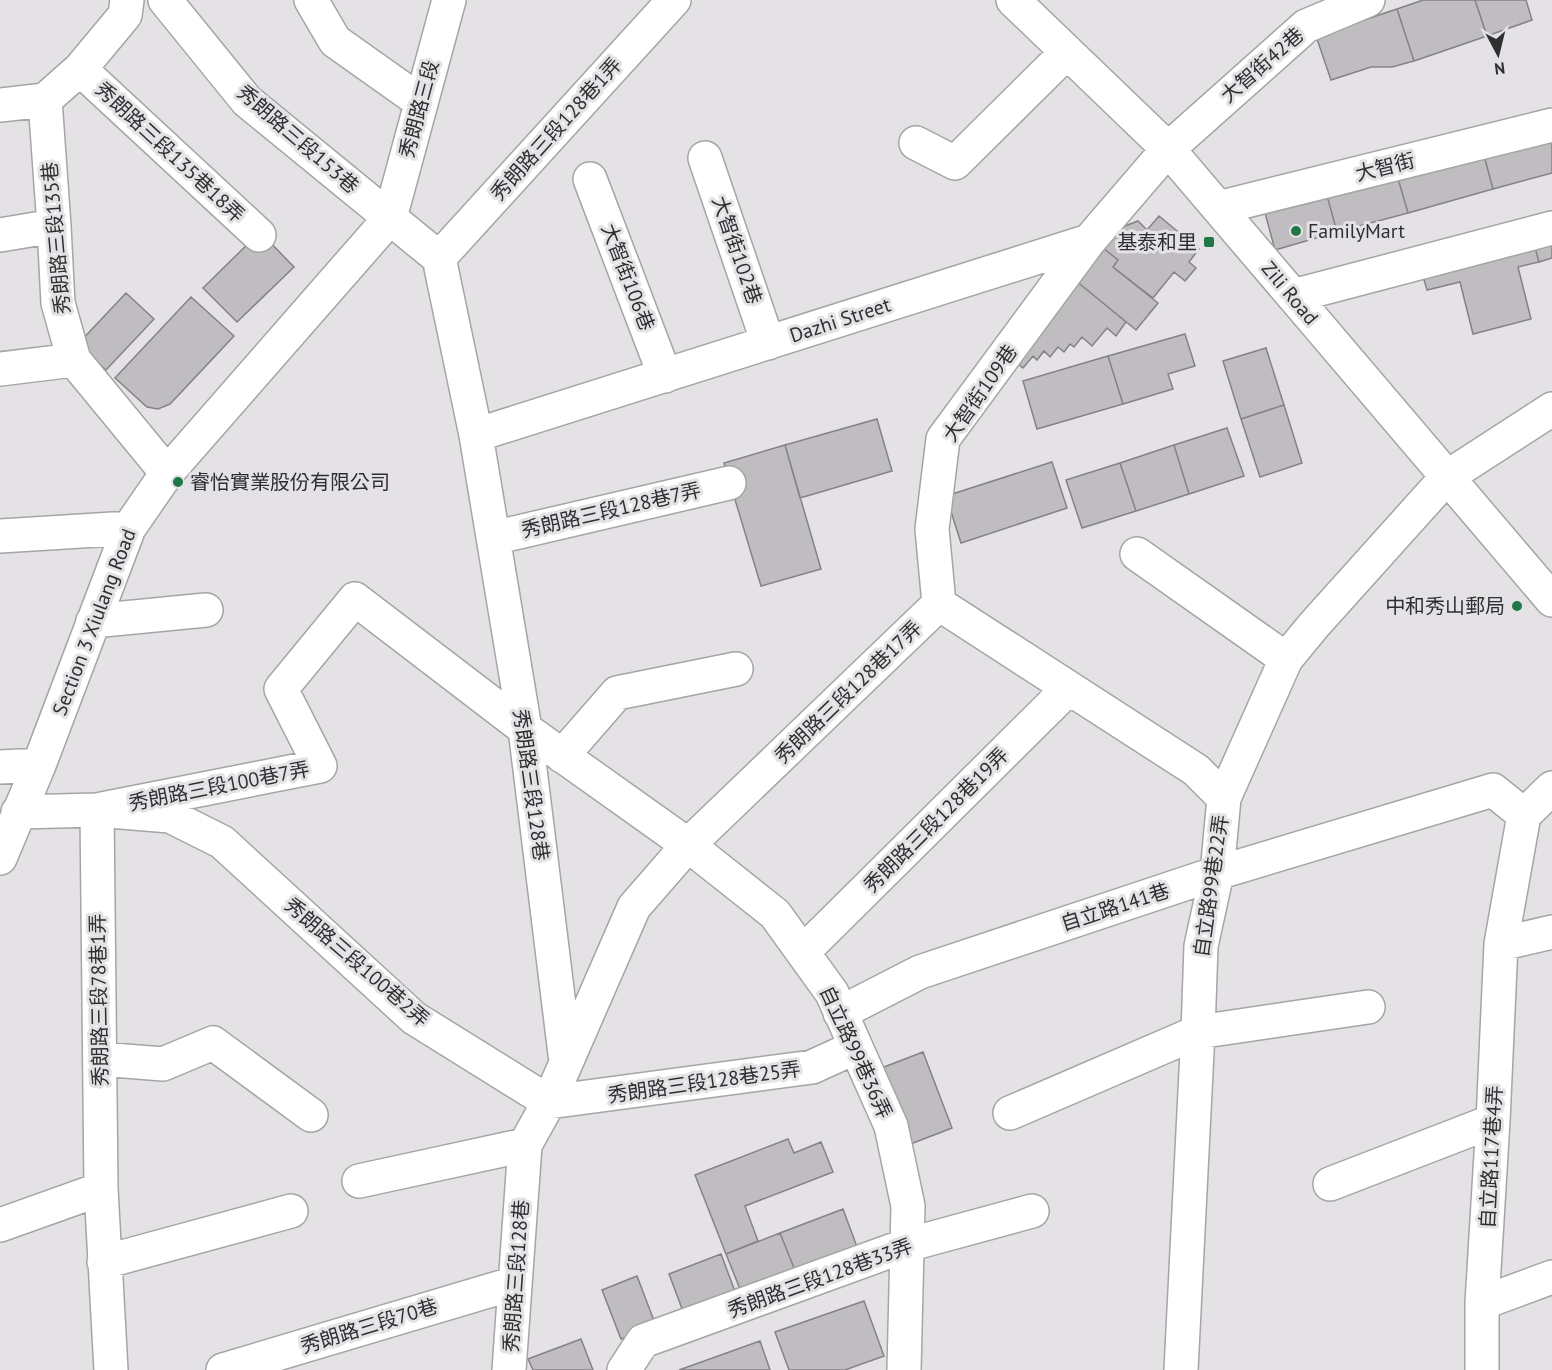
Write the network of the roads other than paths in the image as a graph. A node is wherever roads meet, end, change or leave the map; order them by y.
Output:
1 (127, 0) edge
2 (165, 0) edge
3 (310, 0) edge
4 (449, 0) edge
5 (674, 0) edge
6 (1012, 0) edge
7 (1368, 0) edge
8 (1067, 52) junction
9 (80, 69) junction
10 (45, 100) junction
11 (422, 102) junction
12 (0, 105) edge
13 (1552, 125) edge
14 (916, 143) dead end
15 (1168, 149) junction
16 (705, 158) dead end
17 (590, 179) dead end
18 (1218, 208) junction
19 (390, 218) junction
20 (54, 226) junction
21 (1552, 228) edge
22 (259, 235) dead end
23 (0, 236) edge
24 (1089, 241) junction
25 (439, 258) junction
26 (1293, 296) junction
27 (768, 343) junction
28 (74, 360) junction
29 (0, 369) edge
30 (665, 376) junction
31 (1547, 423) edge
32 (476, 435) junction
33 (167, 473) junction
34 (1447, 477) junction
35 (729, 483) dead end
36 (129, 528) junction
37 (0, 536) edge
38 (493, 538) junction
39 (1137, 554) dead end
40 (355, 599) joint
41 (1552, 600) edge
42 (939, 604) junction
43 (206, 610) dead end
44 (93, 621) junction
45 (1286, 659) junction
46 (736, 669) dead end
47 (1069, 688) junction
48 (525, 729) junction
49 (562, 756) junction
50 (39, 765) junction
51 (0, 767) edge
52 (1552, 788) edge
53 (1224, 798) junction
54 (97, 810) junction
55 (18, 812) junction
56 (1524, 815) junction
57 (688, 845) junction
58 (0, 858) edge
59 (1217, 873) junction
60 (1552, 932) edge
61 (1501, 944) junction
62 (802, 952) junction
63 (1368, 1007) dead end
64 (840, 1013) junction
65 (1198, 1032) junction
66 (856, 1047) junction
67 (100, 1059) junction
68 (566, 1062) junction
69 (549, 1102) junction
70 (1010, 1113) dead end
71 (311, 1115) dead end
72 (1493, 1121) junction
73 (525, 1145) junction
74 (359, 1181) dead end
75 (1330, 1184) dead end
76 (101, 1190) junction
77 (1032, 1211) dead end
78 (291, 1212) dead end
79 (0, 1224) edge
80 (907, 1245) junction
81 (104, 1262) junction
82 (1552, 1277) edge
83 (515, 1283) junction
84 (1482, 1303) junction
85 (111, 1370) edge
86 (223, 1370) edge
87 (509, 1370) edge
88 (624, 1370) edge
89 (904, 1370) edge
90 (1181, 1370) edge
91 (1482, 1370) edge

1 - 9 street
2 - 19 street, 秀朗路三段153巷
3 - 11 street
4 - 11 street, 秀朗路三段
5 - 25 street, 秀朗路三段128巷1弄
6 - 8 street, Zili Road
7 - 15 street, 大智街42巷
8 - 14 street
8 - 15 street, Zili Road
9 - 10 street
9 - 22 street, 秀朗路三段135巷18弄
10 - 12 street
10 - 20 street, 秀朗路三段135巷
11 - 19 street, 秀朗路三段
13 - 18 street, 大智街
15 - 18 street, Zili Road
15 - 24 street
16 - 27 street, 大智街102巷
17 - 30 street, 大智街106巷
18 - 26 street, Zili Road
19 - 25 street
19 - 33 street, Section 3 Xiulang Road
20 - 23 street
20 - 28 street, 秀朗路三段135巷
21 - 26 street
24 - 27 street, Dazhi Street
24 - 42 street, 大智街109巷
25 - 32 street, 秀朗路三段128巷
26 - 34 street, Zili Road
27 - 30 street, Dazhi Street
28 - 29 street
28 - 33 street, 秀朗路三段135巷
30 - 32 street, Dazhi Street
31 - 34 street, 自立路99巷22弄
32 - 38 street, 秀朗路三段128巷
33 - 36 street, Section 3 Xiulang Road
34 - 41 street, Zili Road
34 - 45 street, 自立路99巷22弄
35 - 38 street, 秀朗路三段128巷7弄
36 - 37 street
36 - 44 street, Section 3 Xiulang Road
38 - 48 street, 秀朗路三段128巷
39 - 45 street
40 - 48 street, 自立路99巷36弄
40 - 54 street, 秀朗路三段100巷7弄
42 - 47 street
42 - 57 street, 秀朗路三段128巷17弄
43 - 44 street
44 - 50 street, Section 3 Xiulang Road
45 - 53 street, 自立路99巷22弄
46 - 49 street
47 - 53 street
47 - 62 street, 秀朗路三段128巷19弄
48 - 49 street, 自立路99巷36弄
48 - 68 street, 秀朗路三段128巷
49 - 57 street, 自立路99巷36弄
50 - 51 street
50 - 55 street, Section 3 Xiulang Road
52 - 56 street
53 - 59 street, 自立路99巷22弄
54 - 55 street
54 - 67 street, 秀朗路三段78巷1弄
54 - 69 street, 秀朗路三段100巷2弄
55 - 58 street, Section 3 Xiulang Road
56 - 59 street, 自立路141巷
56 - 61 street, 自立路117巷4弄
57 - 62 street, 自立路99巷36弄
57 - 68 street, 秀朗路三段128巷17弄
59 - 64 street, 自立路141巷
59 - 65 street, 自立路99巷22弄
60 - 61 street
61 - 72 street, 自立路117巷4弄
62 - 64 street, 自立路99巷36弄
63 - 65 street
64 - 66 street, 自立路99巷36弄
65 - 70 street
65 - 90 street, 自立路99巷22弄
66 - 69 street, 秀朗路三段128巷25弄
66 - 80 street, 自立路99巷36弄
67 - 71 street
67 - 76 street, 秀朗路三段78巷1弄
68 - 69 street, 秀朗路三段128巷
69 - 73 street, 秀朗路三段128巷
72 - 75 street
72 - 84 street, 自立路117巷4弄
73 - 74 street
73 - 83 street, 秀朗路三段128巷
76 - 79 street
76 - 81 street, 秀朗路三段78巷1弄
77 - 80 street, 秀朗路三段128巷33弄
78 - 81 street
80 - 88 street, 秀朗路三段128巷33弄
80 - 89 street, 自立路99巷36弄
81 - 85 street, 秀朗路三段78巷1弄
82 - 84 street
83 - 86 street, 秀朗路三段70巷
83 - 87 street, 秀朗路三段128巷
84 - 91 street, 自立路117巷4弄

